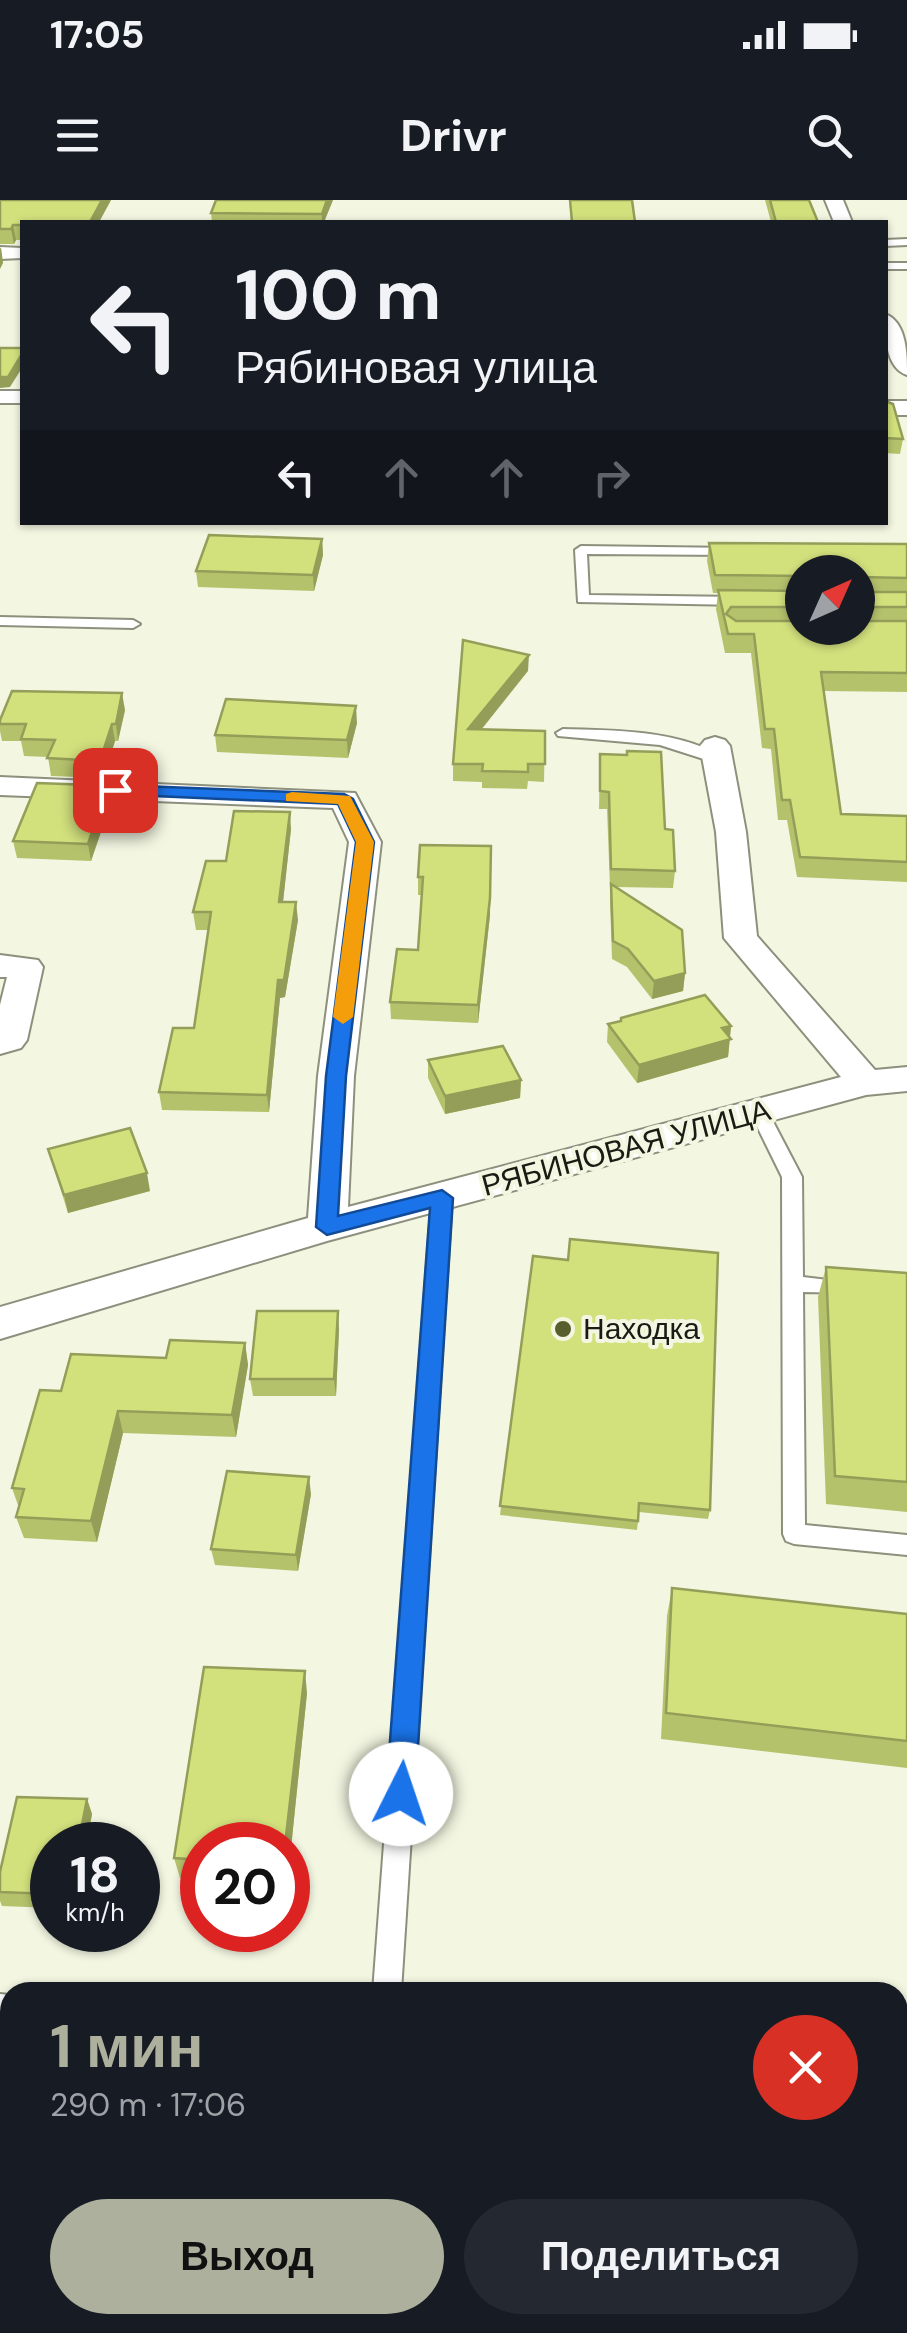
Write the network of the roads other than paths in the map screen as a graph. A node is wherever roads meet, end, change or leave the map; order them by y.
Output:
1 (888, 327) edge
2 (907, 369) edge
3 (754, 550) edge
4 (763, 601) edge
5 (0, 621) edge
6 (133, 624) dead end
7 (564, 733) dead end
8 (716, 753) joint
9 (0, 786) edge
10 (0, 966) edge
11 (0, 1042) edge
12 (907, 1080) edge
13 (866, 1083) junction
14 (759, 1112) junction
15 (442, 1198) junction
16 (327, 1227) junction
17 (793, 1284) junction
18 (869, 1290) edge
19 (0, 1322) edge
20 (907, 1545) edge
21 (388, 1982) edge

1 - 2 street
3 - 4 lane
5 - 6 lane
7 - 8 lane
8 - 13 street
9 - 16 street
10 - 11 street
12 - 13 street, РЯБИНОВАЯ УЛИЦА
13 - 14 street, РЯБИНОВАЯ УЛИЦА
14 - 15 street, РЯБИНОВАЯ УЛИЦА
14 - 17 lane
15 - 16 street, РЯБИНОВАЯ УЛИЦА
15 - 21 lane
16 - 19 street, РЯБИНОВАЯ УЛИЦА
17 - 18 lane
17 - 20 lane

